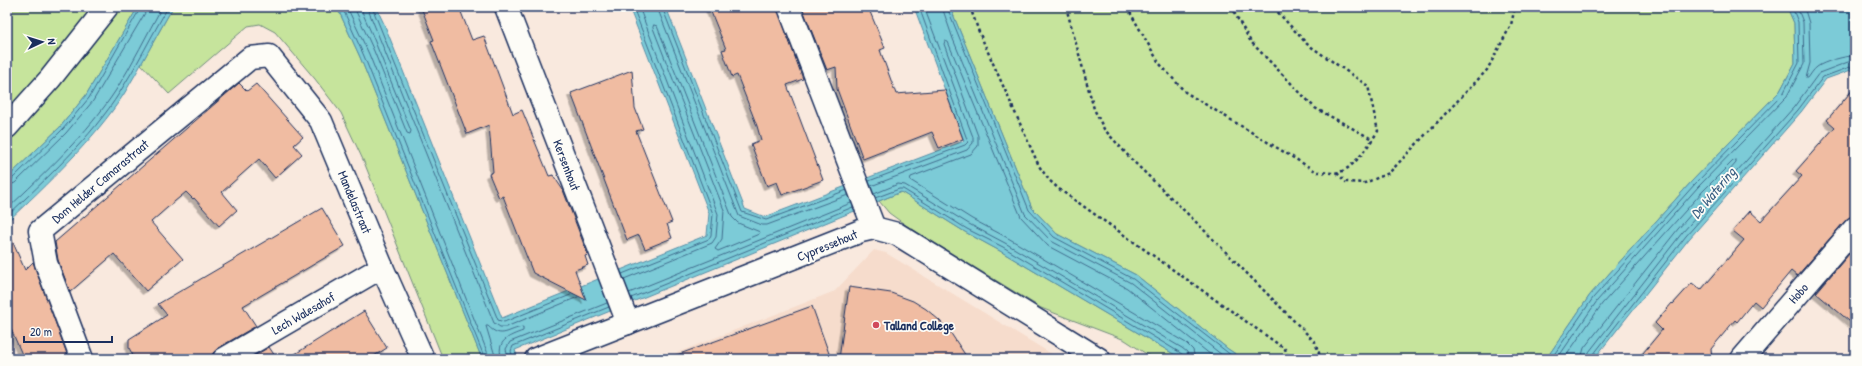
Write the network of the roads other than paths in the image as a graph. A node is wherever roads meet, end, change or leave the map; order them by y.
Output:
1 (107, 7) edge
2 (506, 7) edge
3 (789, 7) edge
4 (269, 56) joint
5 (7, 127) edge
6 (871, 222) junction
7 (1855, 228) edge
8 (382, 267) junction
9 (625, 316) junction
10 (82, 359) edge
11 (224, 359) edge
12 (423, 359) edge
13 (536, 359) edge
14 (1099, 359) edge
15 (1742, 359) edge

1 - 5 street
2 - 9 street, Kersenhout
3 - 6 street
4 - 8 street, Mandelastraat
4 - 10 street, Dom Helder Camarastraat
6 - 9 street, Cypressehout
6 - 14 street, Cypressehout
7 - 15 street, Hobo
8 - 11 street, Lech Walesahof
8 - 12 street, Mandelastraat
9 - 13 street, Cypressehout

